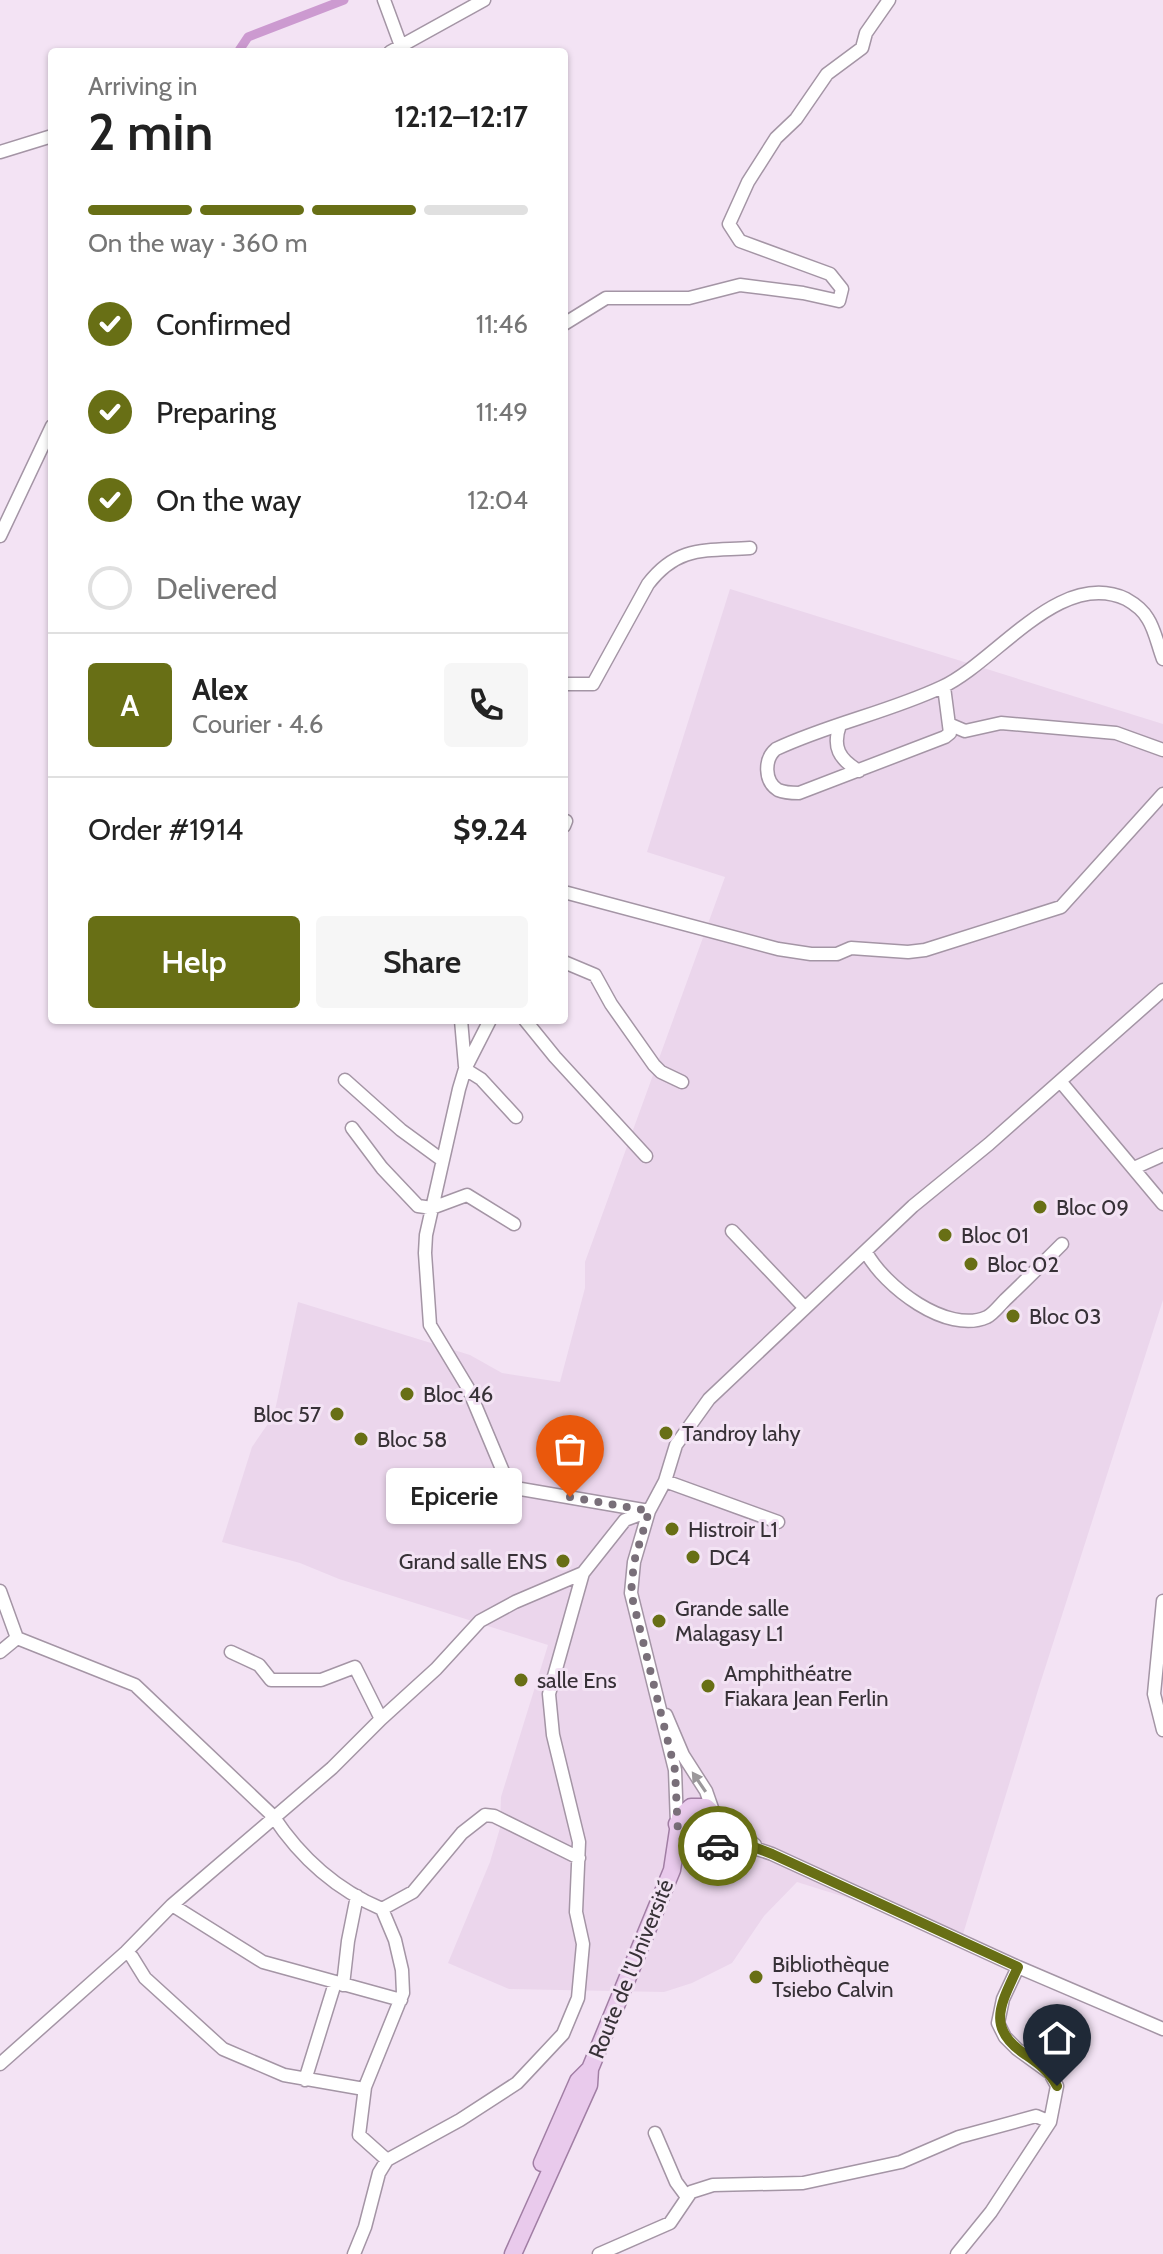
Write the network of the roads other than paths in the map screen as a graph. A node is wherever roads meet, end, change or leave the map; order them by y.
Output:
1 (384, 0) edge
2 (484, 0) edge
3 (889, 0) edge
4 (396, 48) edge
5 (398, 48) edge
6 (48, 137) edge
7 (1, 150) edge
8 (568, 322) edge
9 (48, 434) edge
10 (0, 536) edge
11 (750, 548) dead end
12 (1163, 659) edge
13 (568, 684) edge
14 (944, 687) junction
15 (840, 725) junction
16 (951, 725) junction
17 (1163, 750) edge
18 (859, 771) junction
19 (1163, 794) edge
20 (568, 893) edge
21 (568, 964) edge
22 (1163, 990) edge
23 (461, 1024) edge
24 (488, 1024) edge
25 (528, 1024) edge
26 (465, 1069) junction
27 (345, 1080) dead end
28 (1060, 1081) junction
29 (682, 1082) dead end
30 (516, 1117) dead end
31 (352, 1128) dead end
32 (1163, 1155) edge
33 (646, 1156) dead end
34 (442, 1160) junction
35 (1134, 1168) junction
36 (1163, 1204) edge
37 (432, 1208) junction
38 (514, 1224) dead end
39 (732, 1231) dead end
40 (1062, 1244) dead end
41 (866, 1252) junction
42 (805, 1308) junction
43 (665, 1481) junction
44 (515, 1488) junction
45 (396, 1491) dead end
46 (649, 1511) junction
47 (778, 1522) dead end
48 (583, 1573) junction
49 (0, 1591) edge
50 (1163, 1601) edge
51 (17, 1638) junction
52 (0, 1652) edge
53 (231, 1652) dead end
54 (656, 1696) junction
55 (381, 1719) junction
56 (1163, 1730) edge
57 (713, 1811) junction
58 (273, 1816) junction
59 (677, 1824) junction
60 (705, 1848) junction
61 (772, 1854) junction
62 (579, 1858) junction
63 (672, 1870) junction
64 (357, 1896) junction
65 (172, 1905) junction
66 (382, 1909) junction
67 (126, 1952) junction
68 (1018, 1967) junction
69 (339, 1984) junction
70 (401, 2000) junction
71 (1163, 2029) edge
72 (0, 2064) edge
73 (590, 2069) junction
74 (305, 2080) junction
75 (364, 2089) junction
76 (1050, 2122) junction
77 (655, 2133) dead end
78 (387, 2160) junction
79 (687, 2197) junction
80 (354, 2254) edge
81 (502, 2254) edge
82 (513, 2254) edge
83 (599, 2254) edge
84 (957, 2254) edge

1 - 4 street
2 - 5 street
3 - 8 street
6 - 7 street
9 - 10 street
11 - 13 street
12 - 14 street
14 - 15 street
14 - 16 street
15 - 18 street
15 - 18 street
16 - 17 street
16 - 18 street
19 - 20 street
21 - 29 street
22 - 28 street
23 - 26 street
24 - 26 street
25 - 33 street
26 - 30 street
26 - 34 street
27 - 34 street
28 - 35 street
28 - 41 street
31 - 37 street
32 - 35 street
34 - 37 street
35 - 36 street
37 - 38 street
37 - 44 street
39 - 42 street
40 - 41 street
41 - 42 street
42 - 43 street
43 - 46 street
43 - 47 street
44 - 45 street
44 - 46 street
46 - 48 street
46 - 54 street
48 - 55 street
48 - 62 street
49 - 51 street
50 - 56 street
51 - 52 street
51 - 58 street
53 - 55 street
57 -> 54 street
54 - 59 street
55 - 58 street
57 - 59 main road
57 - 60 main road
57 - 61 street
58 - 64 street
58 - 65 street
59 - 60 main road
59 - 63 main road, Route de l'Université
60 - 61 street
60 - 63 main road
61 - 68 street
62 - 66 street
62 - 78 street
63 - 73 main road, Route de l'Université
64 - 66 street
64 - 69 street
65 - 67 street
65 - 69 street
66 - 70 street
67 - 72 street
67 - 74 street
68 - 71 street
68 - 76 street
69 - 70 street
69 - 74 street
70 - 75 street
73 - 81 main road, Route de l'Université
73 - 82 main road, Route de l'Université
74 - 75 street
75 - 78 street
76 - 79 street
76 - 84 street
77 - 79 street
78 - 80 street
79 - 83 street

